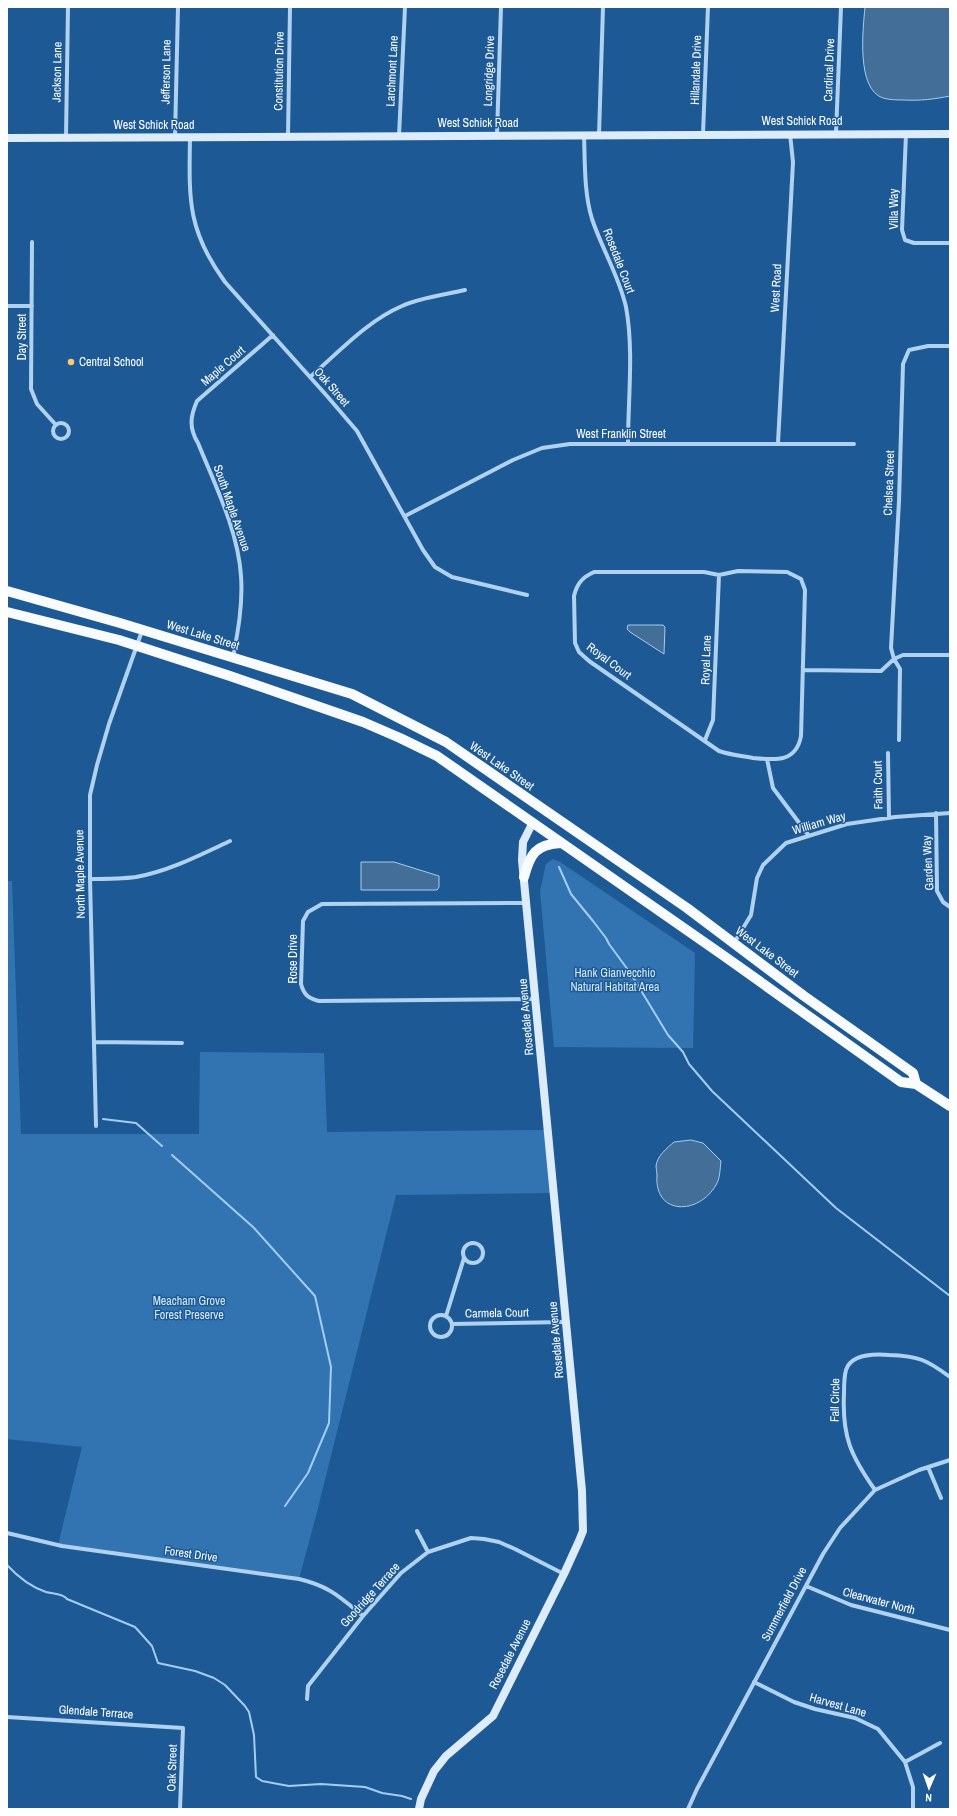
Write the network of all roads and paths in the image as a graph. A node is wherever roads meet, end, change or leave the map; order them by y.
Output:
1 (68, 7) edge
2 (178, 7) edge
3 (290, 7) edge
4 (405, 7) edge
5 (502, 7) edge
6 (603, 7) edge
7 (708, 7) edge
8 (841, 7) edge
9 (836, 133) junction
10 (906, 133) junction
11 (599, 134) junction
12 (704, 134) junction
13 (790, 134) junction
14 (950, 134) edge
15 (497, 135) junction
16 (584, 135) junction
17 (288, 136) junction
18 (399, 136) junction
19 (66, 137) junction
20 (175, 137) junction
21 (190, 137) junction
22 (7, 138) edge
23 (32, 242) dead end
24 (950, 243) edge
25 (465, 290) dead end
26 (7, 306) edge
27 (32, 306) junction
28 (273, 335) junction
29 (950, 346) edge
30 (310, 377) junction
31 (191, 415) joint
32 (56, 425) dead end
33 (628, 443) junction
34 (778, 443) junction
35 (854, 444) dead end
36 (405, 516) junction
37 (719, 575) junction
38 (7, 591) edge
39 (527, 595) dead end
40 (7, 612) edge
41 (142, 630) junction
42 (137, 645) junction
43 (950, 655) edge
44 (233, 658) junction
45 (894, 659) junction
46 (804, 670) junction
47 (705, 740) junction
48 (899, 740) dead end
49 (888, 753) dead end
50 (767, 759) junction
51 (541, 809) junction
52 (936, 813) junction
53 (950, 813) edge
54 (889, 818) junction
55 (532, 822) junction
56 (808, 836) junction
57 (230, 841) dead end
58 (561, 843) junction
59 (524, 877) junction
60 (90, 879) junction
61 (528, 903) junction
62 (950, 907) edge
63 (734, 943) junction
64 (537, 998) junction
65 (94, 1042) junction
66 (182, 1043) dead end
67 (916, 1084) junction
68 (950, 1106) edge
69 (96, 1126) dead end
70 (464, 1258) junction
71 (446, 1316) junction
72 (566, 1322) junction
73 (452, 1324) junction
74 (950, 1377) edge
75 (950, 1460) edge
76 (928, 1467) junction
77 (876, 1490) junction
78 (941, 1498) dead end
79 (417, 1531) dead end
80 (7, 1533) edge
81 (428, 1552) junction
82 (564, 1574) junction
83 (806, 1586) junction
84 (363, 1616) junction
85 (950, 1630) edge
86 (754, 1682) junction
87 (307, 1699) dead end
88 (7, 1716) edge
89 (183, 1728) joint
90 (940, 1743) dead end
91 (905, 1762) junction
92 (180, 1809) edge
93 (419, 1809) edge
94 (688, 1809) edge
95 (913, 1809) edge

1 - 19 street, Jackson Lane
2 - 20 street, Jefferson Lane
3 - 17 street, Constitution Drive
4 - 18 street, Larchmont Lane
5 - 15 street, Longridge Drive
6 - 11 street
7 - 12 street, Hillandale Drive
8 - 9 street, Cardinal Drive
9 - 10 street, West Schick Road
9 - 13 street, West Schick Road
10 - 14 street, West Schick Road
10 - 24 street, Villa Way
11 - 12 street, West Schick Road
11 - 16 street, West Schick Road
12 - 13 street, West Schick Road
13 - 34 street, West Road
15 - 16 street, West Schick Road
15 - 18 street, West Schick Road
16 - 33 street, Rosedale Court
17 - 18 street, West Schick Road
17 - 21 street, West Schick Road
19 - 20 street, West Schick Road
19 - 22 street, West Schick Road
20 - 21 street, West Schick Road
21 - 28 street, Oak Street
23 - 27 street, Day Street
25 - 30 street
26 - 27 street
27 - 32 street, Day Street
28 - 30 street, Oak Street
28 - 31 street, Maple Court
29 - 45 street, Chelsea Street
30 - 36 street, Oak Street
31 - 44 street, South Maple Avenue
33 - 34 street, West Franklin Street
33 - 36 street, West Franklin Street
34 - 35 street, West Franklin Street
36 - 39 street, Oak Street
37 - 46 street
37 - 47 street, Royal Lane
37 - 47 street, Royal Court
38 - 41 main road, West Lake Street
40 - 42 main road, West Lake Street
41 - 42 street, North Maple Avenue
41 - 44 main road, West Lake Street
42 - 55 main road, West Lake Street
42 - 60 street, North Maple Avenue
43 - 45 street
44 - 51 main road, West Lake Street
45 - 46 street
45 - 48 street
46 - 50 street
47 - 50 street
49 - 54 street, Faith Court
50 - 56 street
51 - 55 main road
51 - 63 main road, West Lake Street
52 - 53 street, William Way
52 - 54 street, William Way
52 - 62 street, Garden Way
54 - 56 street, William Way
55 - 58 main road, West Lake Street
55 - 59 street, Rosedale Avenue
56 - 63 street, William Way
57 - 60 street
58 - 59 main road
58 - 67 main road, West Lake Street
59 - 61 street, Rosedale Avenue
60 - 65 street, North Maple Avenue
61 - 64 street, Rosedale Avenue
61 - 64 street, Rose Drive
63 - 67 main road, West Lake Street
64 - 72 street, Rosedale Avenue
65 - 66 street
65 - 69 street, North Maple Avenue
67 - 68 main road, West Lake Street
70 - 70 street, Carmela Court
70 - 71 street, Carmela Court
71 - 73 street, Carmela Court
71 - 73 street, Carmela Court
72 - 73 street, Carmela Court
72 - 82 street, Rosedale Avenue
74 - 77 street, Fall Circle
75 - 76 street, Summerfield Drive
76 - 77 street, Summerfield Drive
76 - 78 street
77 - 83 street, Summerfield Drive
79 - 81 street
80 - 84 street, Forest Drive
81 - 82 street, Goodridge Terrace
81 - 84 street, Goodridge Terrace
82 - 93 street, Rosedale Avenue
83 - 85 street, Clearwater North
83 - 86 street, Summerfield Drive
84 - 87 street, Goodridge Terrace
86 - 91 street, Harvest Lane
86 - 94 street, Summerfield Drive
88 - 89 street, Glendale Terrace
89 - 92 street, Oak Street
90 - 91 street
91 - 95 street

